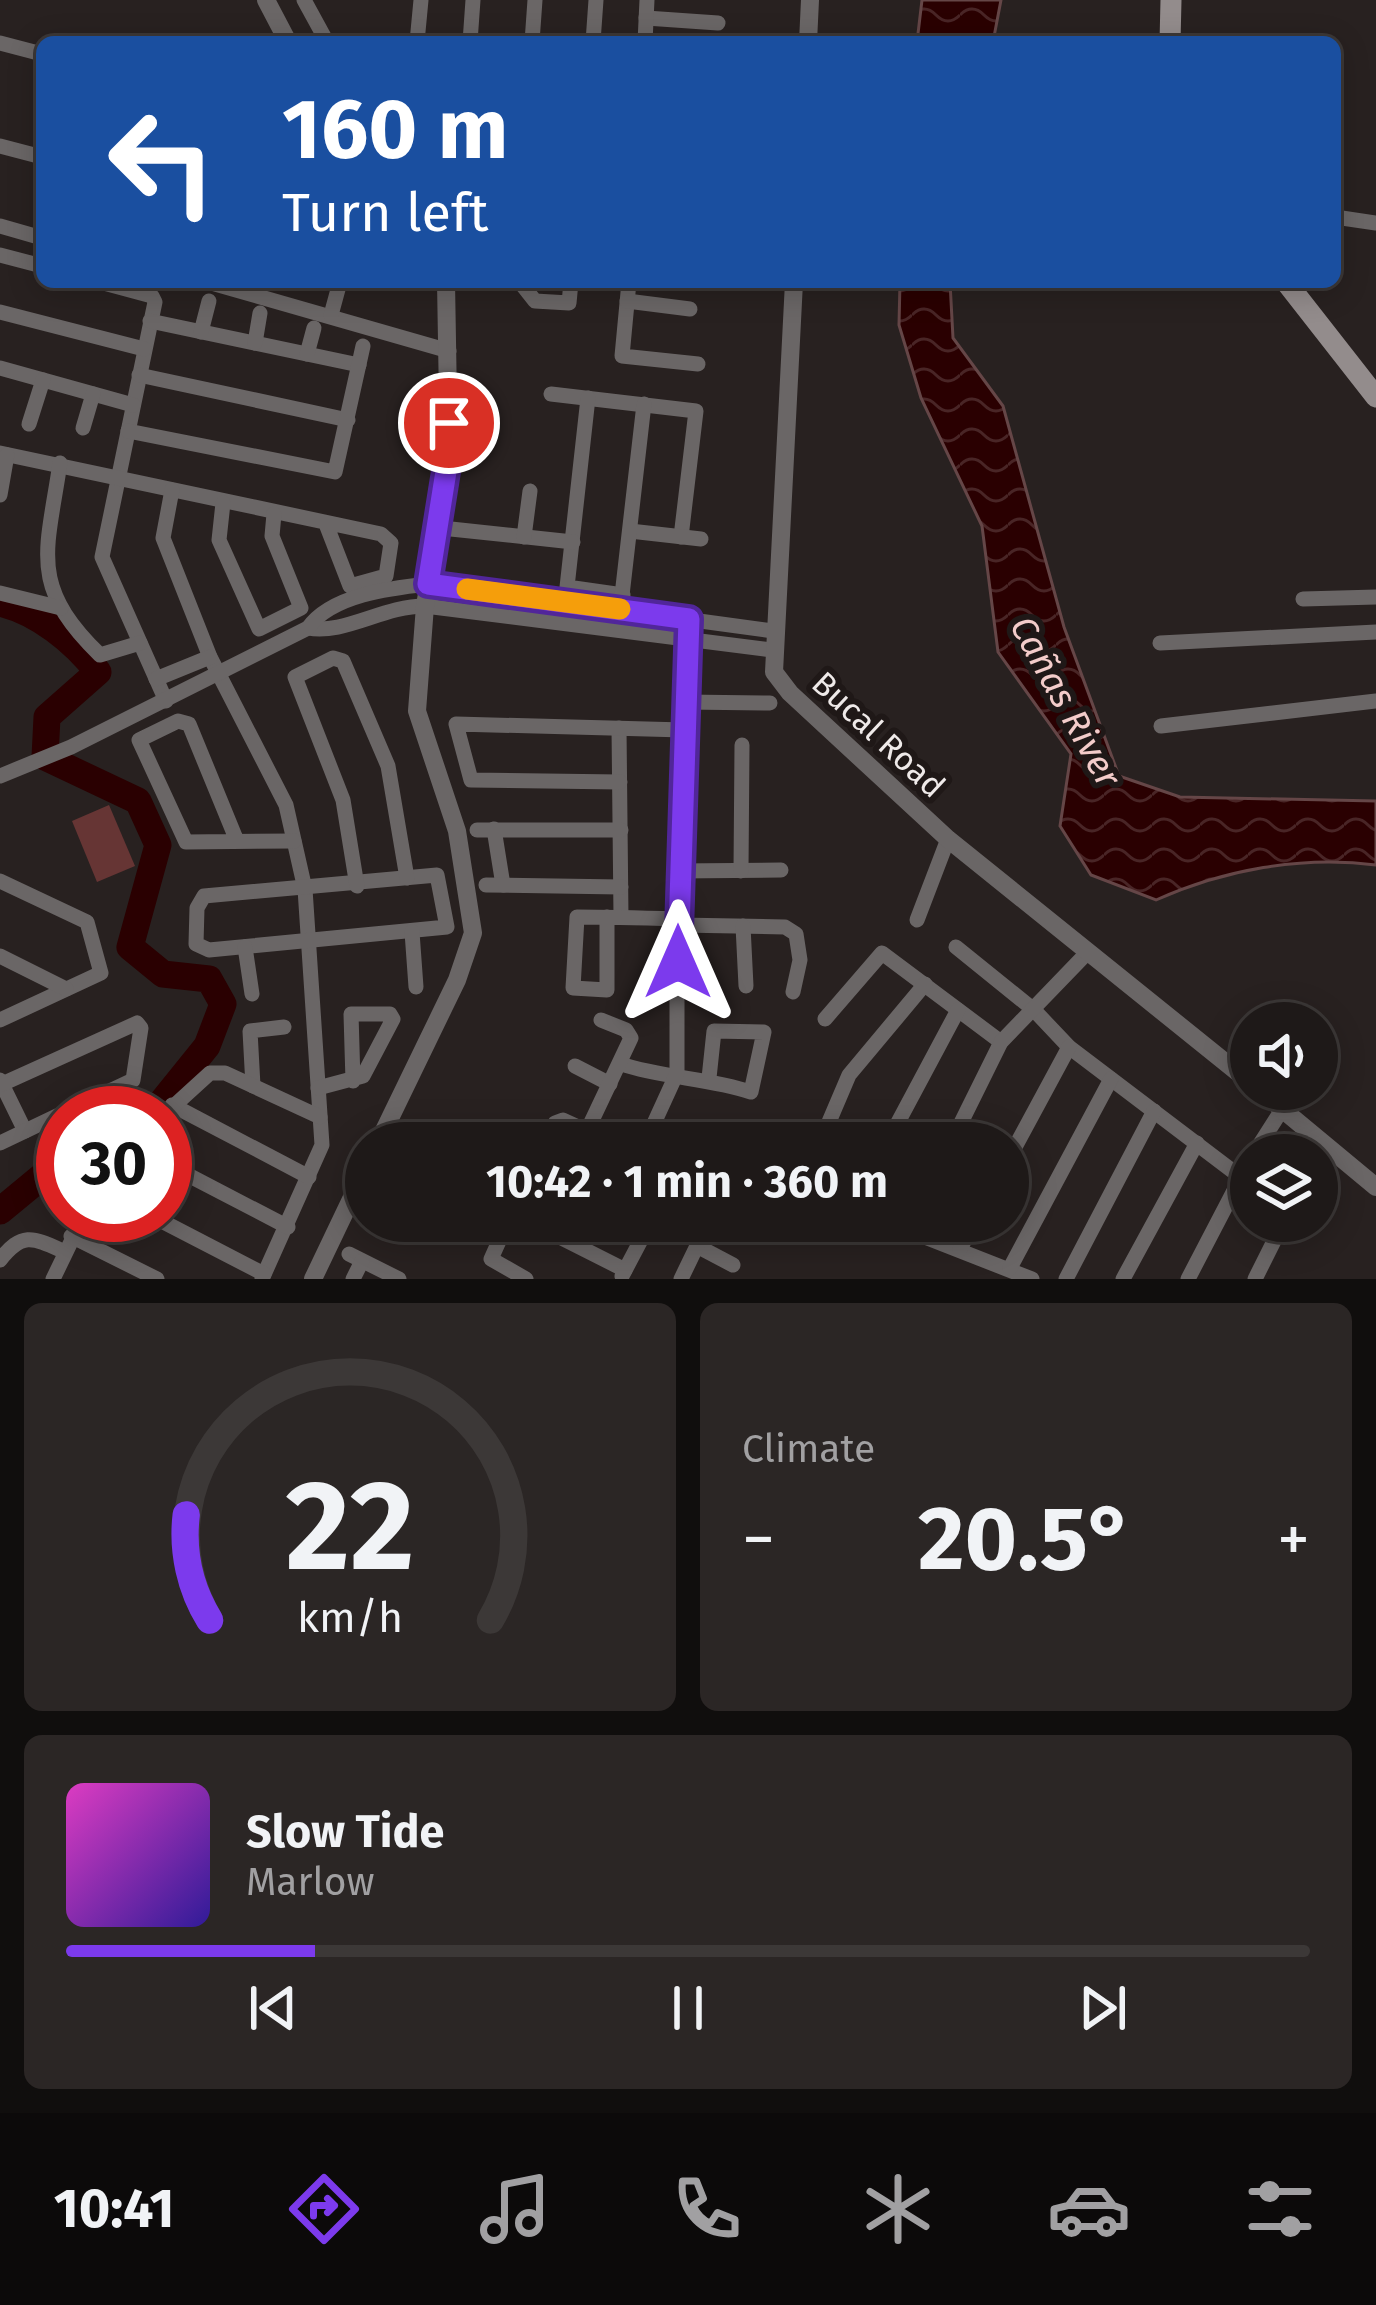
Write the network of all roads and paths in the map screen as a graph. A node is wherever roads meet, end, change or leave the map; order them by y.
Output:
1 (266, 0) edge
2 (304, 0) edge
3 (421, 0) edge
4 (473, 0) edge
5 (535, 0) edge
6 (596, 0) edge
7 (810, 0) edge
8 (1171, 0) edge
9 (647, 9) edge
10 (718, 22) dead end
11 (284, 36) edge
12 (324, 36) edge
13 (418, 36) edge
14 (470, 36) edge
15 (532, 36) edge
16 (593, 36) edge
17 (808, 36) edge
18 (1170, 36) edge
19 (0, 43) edge
20 (36, 52) edge
21 (0, 146) edge
22 (36, 155) edge
23 (1341, 218) edge
24 (1376, 223) edge
25 (0, 226) edge
26 (36, 236) edge
27 (0, 255) edge
28 (36, 264) edge
29 (122, 288) edge
30 (231, 288) edge
31 (339, 288) edge
32 (446, 288) edge
33 (525, 288) edge
34 (570, 288) edge
35 (628, 288) edge
36 (794, 288) edge
37 (1291, 288) edge
38 (208, 301) dead end
39 (627, 301) junction
40 (690, 309) dead end
41 (0, 312) edge
42 (260, 313) dead end
43 (332, 315) junction
44 (150, 321) junction
45 (314, 328) dead end
46 (201, 332) junction
47 (254, 343) junction
48 (363, 346) dead end
49 (144, 349) junction
50 (449, 351) junction
51 (307, 354) junction
52 (698, 364) dead end
53 (359, 365) junction
54 (0, 368) edge
55 (140, 375) junction
56 (43, 380) junction
57 (93, 394) junction
58 (550, 394) dead end
59 (1376, 397) edge
60 (588, 398) junction
61 (644, 404) junction
62 (133, 405) junction
63 (348, 420) junction
64 (29, 424) dead end
65 (83, 428) dead end
66 (128, 431) junction
67 (3, 454) edge
68 (61, 463) junction
69 (120, 475) junction
70 (172, 490) junction
71 (530, 491) dead end
72 (0, 495) edge
73 (223, 503) junction
74 (274, 514) junction
75 (326, 524) junction
76 (451, 529) dead end
77 (630, 531) junction
78 (524, 537) junction
79 (680, 537) junction
80 (701, 539) dead end
81 (573, 542) junction
82 (428, 584) junction
83 (0, 593) edge
84 (1376, 597) edge
85 (1303, 599) dead end
86 (622, 602) junction
87 (425, 606) junction
88 (61, 608) junction
89 (689, 619) junction
90 (308, 628) junction
91 (260, 629) junction
92 (618, 630) junction
93 (1376, 632) edge
94 (688, 639) junction
95 (772, 640) junction
96 (140, 643) junction
97 (1160, 643) dead end
98 (264, 651) junction
99 (210, 657) junction
100 (220, 673) junction
101 (156, 679) junction
102 (166, 701) junction
103 (1376, 701) edge
104 (685, 702) junction
105 (770, 704) dead end
106 (1160, 726) dead end
107 (619, 728) junction
108 (684, 730) junction
109 (742, 745) dead end
110 (0, 776) edge
111 (620, 782) junction
112 (621, 830) junction
113 (948, 839) junction
114 (237, 841) junction
115 (294, 841) junction
116 (677, 871) junction
117 (782, 871) dead end
118 (741, 872) junction
119 (407, 878) junction
120 (0, 880) edge
121 (357, 886) junction
122 (621, 887) junction
123 (305, 889) junction
124 (614, 917) junction
125 (917, 920) dead end
126 (679, 922) junction
127 (743, 926) junction
128 (412, 932) junction
129 (308, 944) junction
130 (245, 947) junction
131 (956, 947) dead end
132 (1085, 955) junction
133 (0, 956) edge
134 (925, 984) junction
135 (746, 986) dead end
136 (416, 987) dead end
137 (66, 989) junction
138 (793, 992) dead end
139 (252, 994) dead end
140 (958, 1010) junction
141 (1034, 1010) junction
142 (2, 1017) edge
143 (825, 1019) dead end
144 (601, 1020) dead end
145 (284, 1027) dead end
146 (1001, 1042) junction
147 (1069, 1047) junction
148 (621, 1064) junction
149 (575, 1066) dead end
150 (1230, 1067) edge
151 (677, 1073) junction
152 (710, 1078) junction
153 (1111, 1078) junction
154 (353, 1081) dead end
155 (0, 1083) edge
156 (610, 1084) junction
157 (120, 1086) edge
158 (253, 1086) junction
159 (192, 1088) edge
160 (318, 1088) junction
161 (1285, 1110) edge
162 (1154, 1111) junction
163 (320, 1117) junction
164 (192, 1121) edge
165 (388, 1122) edge
166 (591, 1122) edge
167 (655, 1122) edge
168 (829, 1122) edge
169 (898, 1122) edge
170 (962, 1122) edge
171 (1029, 1122) edge
172 (36, 1126) edge
173 (25, 1131) junction
174 (0, 1143) edge
175 (1197, 1143) junction
176 (1230, 1168) edge
177 (192, 1176) edge
178 (309, 1177) junction
179 (1376, 1187) edge
180 (1230, 1206) edge
181 (345, 1212) edge
182 (288, 1227) junction
183 (192, 1238) edge
184 (498, 1242) edge
185 (565, 1242) edge
186 (639, 1242) edge
187 (699, 1242) edge
188 (946, 1242) edge
189 (964, 1242) edge
190 (1274, 1242) edge
191 (67, 1244) junction
192 (697, 1246) junction
193 (960, 1249) junction
194 (0, 1260) edge
195 (734, 1265) dead end
196 (1010, 1268) junction
197 (623, 1275) edge
198 (263, 1276) edge
199 (53, 1279) edge
200 (157, 1279) edge
201 (313, 1279) edge
202 (353, 1279) edge
203 (399, 1279) edge
204 (526, 1279) edge
205 (681, 1279) edge
206 (1033, 1279) edge
207 (1066, 1279) edge
208 (1123, 1279) edge
209 (1188, 1279) edge
210 (1255, 1279) edge

1 - 11 street
2 - 12 street
3 - 13 street
4 - 14 street
5 - 15 street
6 - 16 street
7 - 17 street
8 - 18 main road
9 - 10 street
19 - 20 street
21 - 22 street
23 - 24 street
25 - 26 street
27 - 28 street
29 - 44 street
30 - 43 street
31 - 43 street
32 - 50 street
33 - 34 street
35 - 39 street
36 - 95 street
37 - 59 main road
38 - 46 street
39 - 40 street
39 - 52 street
41 - 49 street
42 - 47 street
43 - 50 street
44 - 46 street
44 - 49 street
45 - 51 street
46 - 47 street
47 - 51 street
48 - 53 street
49 - 55 street
50 - 82 street
51 - 53 street
53 - 63 street
54 - 56 street
55 - 62 street
55 - 63 street
56 - 57 street
56 - 64 street
57 - 62 street
57 - 65 street
58 - 60 street
60 - 61 street
60 - 81 street
61 - 77 street
61 - 79 street
62 - 66 street
63 - 66 street
66 - 69 street
67 - 68 street
67 - 72 street
68 - 69 street
68 - 88 street
69 - 70 street
69 - 96 street
70 - 73 street
70 - 99 street
71 - 78 street
73 - 74 street
73 - 91 street
74 - 75 street
74 - 91 street
75 - 75 street
76 - 78 street
77 - 79 street
77 - 86 street
78 - 81 street
79 - 80 street
81 - 86 street
82 - 86 street
82 - 87 street
82 - 90 street
83 - 88 street
84 - 85 street
86 - 89 street
86 - 92 street
87 - 90 street
87 - 92 street
87 - 165 street
88 - 96 street
89 - 94 street
89 - 95 street
90 - 98 street
91 - 98 street
92 - 94 street
93 - 97 street
94 - 95 street
94 - 104 street
95 - 113 street, Bucal Road
96 - 101 street
98 - 100 street
99 - 100 street
99 - 101 street
100 - 102 street
100 - 115 street
101 - 102 street
102 - 110 street
103 - 106 street
104 - 105 street
104 - 108 street
107 - 108 street
107 - 111 street
107 - 111 street
108 - 116 street
109 - 118 street
111 - 112 street
112 - 122 street
112 - 122 street
113 - 125 street
113 - 132 street, Bucal Road
114 - 114 street
114 - 115 street
115 - 123 street
116 - 118 street
116 - 126 street
117 - 118 street
119 - 121 street
119 - 121 street
119 - 128 street
120 - 137 street
121 - 123 street
122 - 124 street
123 - 129 street
123 - 130 street
124 - 124 street
124 - 126 street
126 - 127 street
126 - 151 street
127 - 135 street
127 - 138 street
128 - 129 street
128 - 136 street
129 - 130 street
129 - 160 street
130 - 139 street
131 - 141 street
132 - 141 street
132 - 150 street, Bucal Road
133 - 137 street
134 - 140 street
134 - 143 street
134 - 168 street
137 - 142 street
140 - 146 street
140 - 169 street
141 - 146 street
141 - 147 street
144 - 148 street
145 - 158 street
146 - 170 street
147 - 153 street
147 - 171 street
148 - 151 street
148 - 156 street
149 - 156 street
151 - 152 street
151 - 167 street
152 - 152 street
153 - 162 street
153 - 196 street
154 - 160 street
155 - 157 street
155 - 173 street
156 - 166 street
158 - 159 street
158 - 163 street
160 - 163 street
161 - 179 street
162 - 175 street
162 - 207 street
163 - 178 street
164 - 178 street
172 - 173 street
173 - 174 street
175 - 176 street
175 - 208 street
177 - 182 street
178 - 182 street
180 - 209 street
181 - 201 street
182 - 198 street
183 - 198 street
184 - 204 street
185 - 197 street
186 - 197 street
187 - 192 street
188 - 193 street
189 - 193 street
190 - 210 street
191 - 194 street
191 - 199 street
191 - 200 street
192 - 195 street
192 - 205 street
193 - 196 street
196 - 206 street
202 - 203 street

